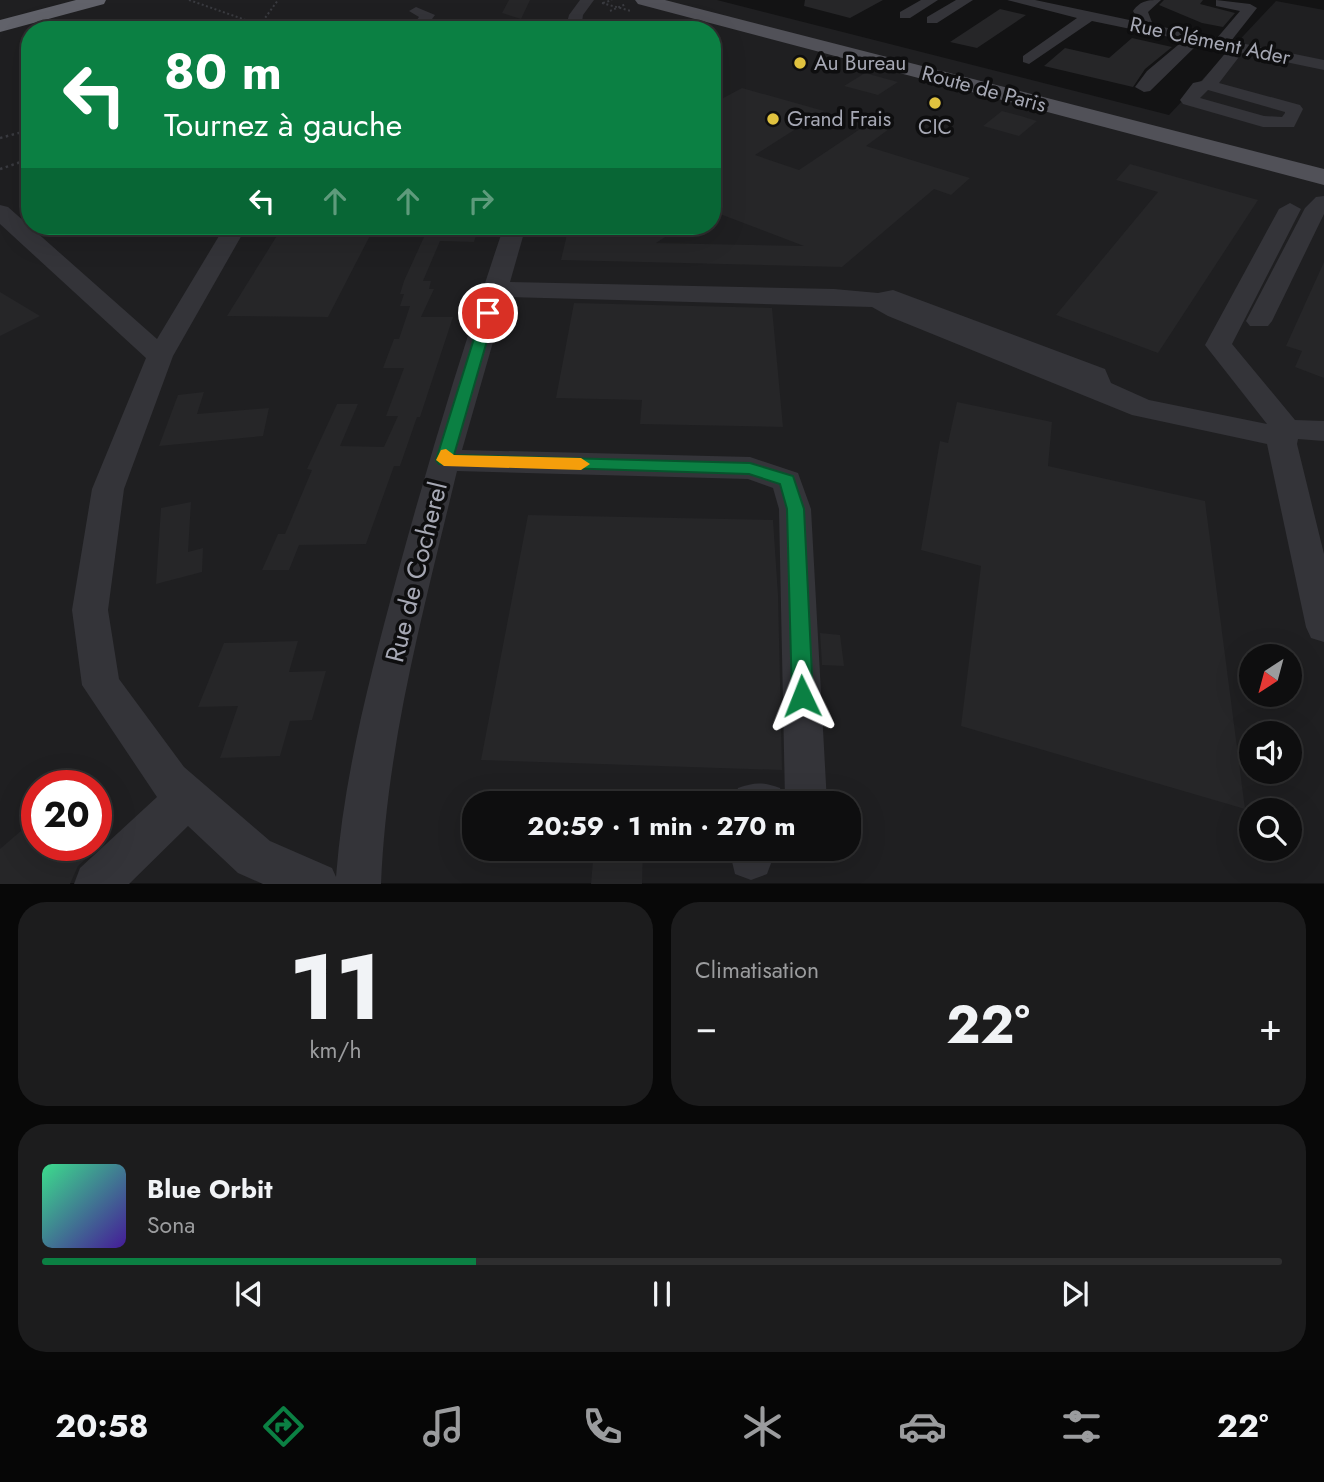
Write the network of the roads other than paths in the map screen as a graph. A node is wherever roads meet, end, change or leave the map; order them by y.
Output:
1 (70, 0) edge
2 (79, 0) edge
3 (97, 0) edge
4 (113, 0) edge
5 (587, 0) edge
6 (673, 0) edge
7 (931, 0) edge
8 (967, 0) edge
9 (1014, 0) edge
10 (1035, 0) edge
11 (1154, 0) edge
12 (636, 2) edge
13 (1221, 3) dead end
14 (607, 5) edge
15 (1086, 9) junction
16 (416, 11) dead end
17 (41, 15) junction
18 (905, 15) dead end
19 (1145, 18) junction
20 (1174, 18) dead end
21 (932, 20) dead end
22 (423, 21) edge
23 (576, 21) edge
24 (577, 21) edge
25 (711, 21) edge
26 (0, 23) edge
27 (721, 24) edge
28 (1196, 38) junction
29 (1231, 43) junction
30 (1029, 59) dead end
31 (1324, 60) edge
32 (1324, 65) edge
33 (1218, 79) junction
34 (1144, 87) dead end
35 (1324, 166) edge
36 (1324, 177) edge
37 (1324, 202) edge
38 (1290, 209) dead end
39 (0, 212) edge
40 (21, 231) edge
41 (26, 235) edge
42 (231, 235) edge
43 (511, 235) edge
44 (496, 289) junction
45 (1259, 321) dead end
46 (160, 356) junction
47 (1324, 431) edge
48 (1286, 433) junction
49 (444, 460) junction
50 (1324, 627) edge
51 (806, 791) edge
52 (188, 797) junction
53 (96, 884) edge
54 (316, 884) edge
55 (358, 884) edge

1 - 26 highway
2 - 26 highway
3 - 17 highway
4 - 17 highway
5 - 23 street
6 - 35 main road, Route de Paris
7 - 18 street
8 - 21 street
9 - 15 street, Rue Clément Ader
10 - 19 street, Rue Clément Ader
11 - 19 street
12 - 25 main road, Route de Paris
13 - 29 street
14 - 24 street
15 - 19 street
15 - 28 street, Rue Clément Ader
15 - 30 street
16 - 22 street
17 - 26 highway
19 - 20 street
19 - 29 street, Rue Clément Ader
27 - 36 main road, Route de Paris
28 - 29 street, Rue Clément Ader
28 - 34 street
29 - 31 street, Rue Clément Ader
29 - 32 street, Rue Clément Ader
29 - 33 street
33 - 33 street
37 - 45 street
38 - 48 street
39 - 40 street
41 - 46 street
42 - 46 street
43 - 44 street, Rue de Cocherel
44 - 48 street
44 - 49 street, Rue de Cocherel
46 - 52 street
47 - 48 street
48 - 50 street
49 - 51 street
49 - 55 street, Rue de Cocherel
52 - 53 street
52 - 54 street

